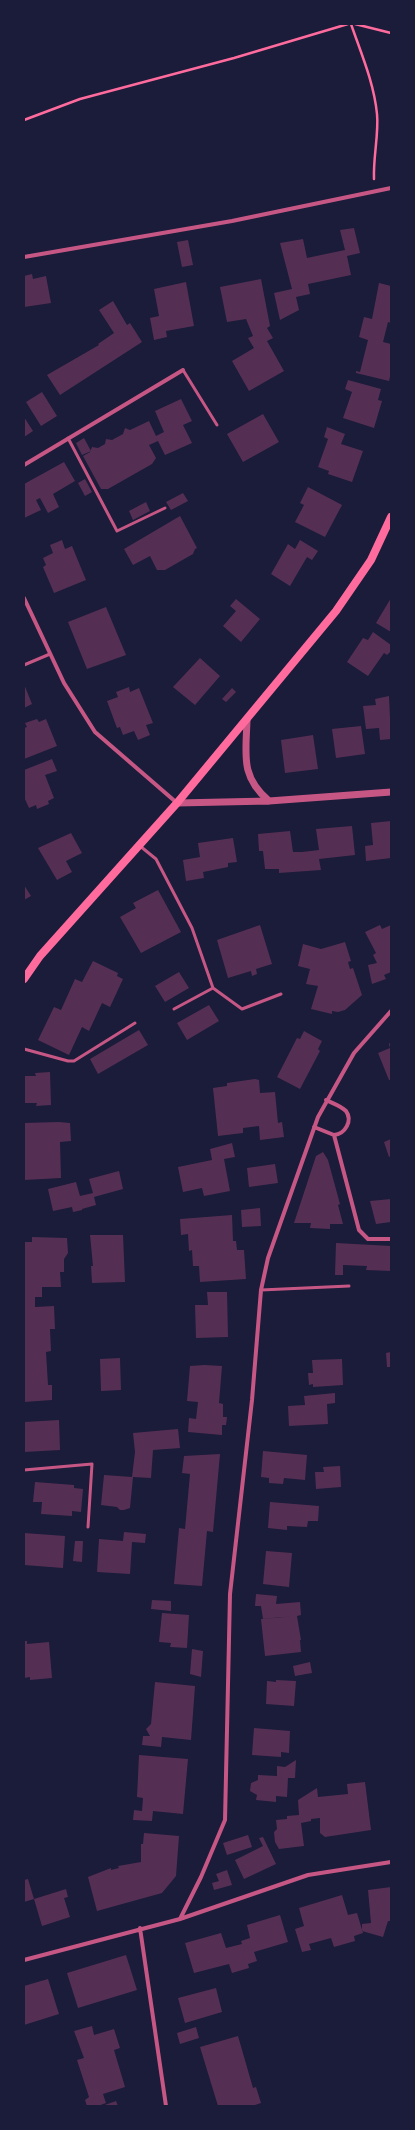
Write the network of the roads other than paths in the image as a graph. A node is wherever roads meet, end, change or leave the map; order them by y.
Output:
1 (391, 188) edge
2 (24, 257) edge
3 (183, 370) joint
4 (217, 425) dead end
5 (68, 438) junction
6 (24, 465) edge
7 (165, 508) dead end
8 (391, 517) edge
9 (24, 598) edge
10 (50, 654) junction
11 (24, 665) edge
12 (247, 720) junction
13 (391, 792) edge
14 (269, 801) junction
15 (177, 803) junction
16 (139, 845) junction
17 (24, 979) edge
18 (213, 988) junction
19 (281, 994) dead end
20 (174, 1009) dead end
21 (391, 1011) edge
22 (135, 1023) dead end
23 (24, 1049) edge
24 (326, 1100) junction
25 (314, 1127) junction
26 (334, 1135) junction
27 (391, 1239) edge
28 (349, 1286) dead end
29 (261, 1290) junction
30 (24, 1470) edge
31 (88, 1527) dead end
32 (391, 1862) edge
33 (180, 1919) junction
34 (140, 1928) junction
35 (24, 1960) edge
36 (166, 2106) edge

1 - 2 street
3 - 4 lane
3 - 5 street
5 - 6 street
5 - 7 lane
8 - 12 main road
9 - 10 street
10 - 11 lane
10 - 15 street
12 - 14 street
12 - 15 main road
13 - 14 street
14 - 15 street
15 - 16 main road
16 - 17 main road
16 - 18 lane
18 - 19 lane
18 - 20 lane
21 - 24 street
22 - 23 lane
24 - 25 street
24 - 26 street
25 - 26 street
25 - 29 street
26 - 27 street
28 - 29 lane
29 - 33 street
30 - 31 lane
32 - 33 street
33 - 34 street
34 - 35 street
34 - 36 street

